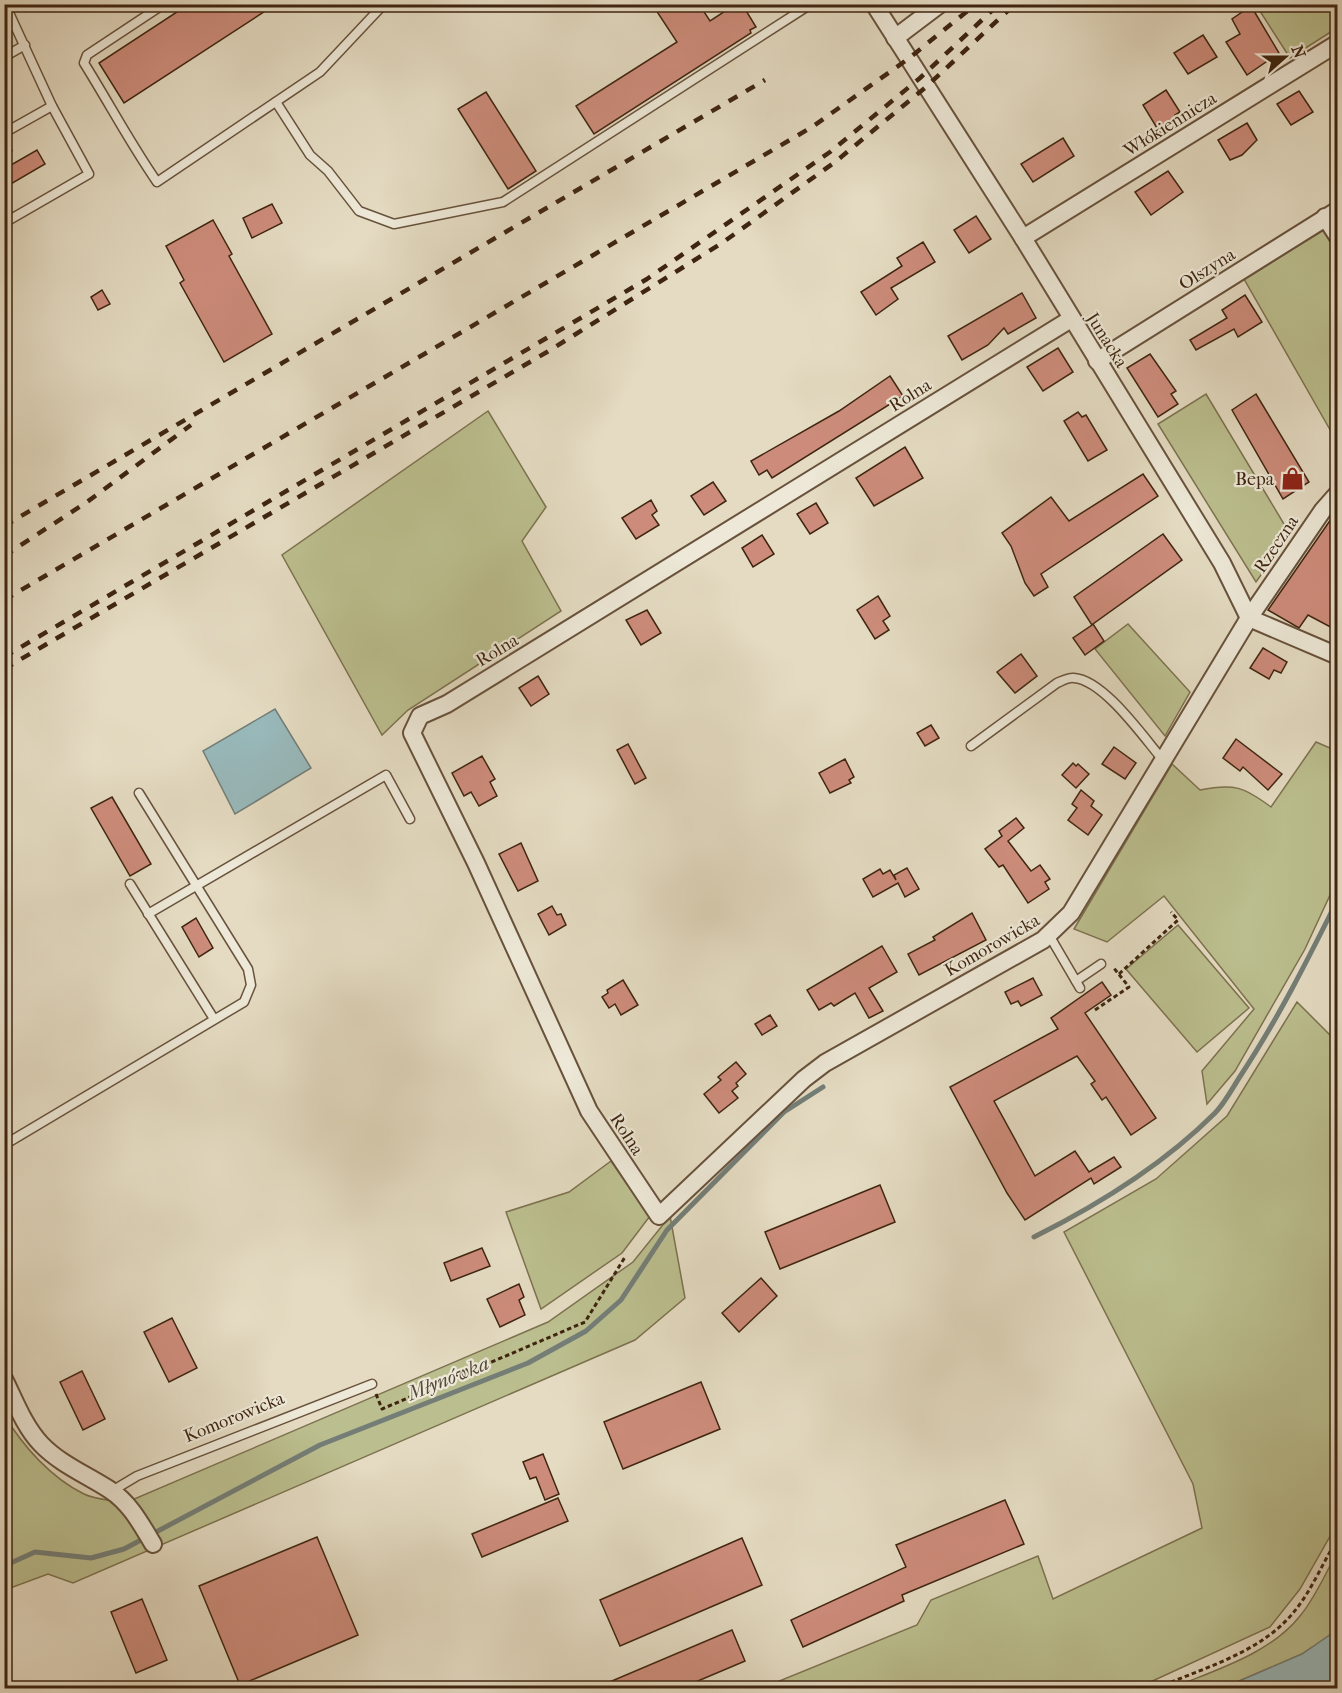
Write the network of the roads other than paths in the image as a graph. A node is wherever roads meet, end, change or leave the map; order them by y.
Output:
1 (5, 4) edge
2 (164, 4) edge
3 (384, 4) edge
4 (811, 4) edge
5 (874, 4) edge
6 (940, 4) edge
7 (894, 38) junction
8 (1338, 43) edge
9 (26, 45) junction
10 (4, 57) edge
11 (276, 102) junction
12 (52, 106) junction
13 (4, 133) edge
14 (1331, 214) edge
15 (4, 223) edge
16 (1338, 237) edge
17 (1023, 238) junction
18 (1071, 319) junction
19 (1097, 361) junction
20 (1338, 494) edge
21 (1249, 618) junction
22 (1338, 656) edge
23 (971, 746) dead end
24 (1163, 760) junction
25 (139, 793) dead end
26 (410, 819) dead end
27 (130, 884) dead end
28 (196, 885) junction
29 (148, 914) junction
30 (1049, 935) junction
31 (1104, 962) road end
32 (214, 1019) junction
33 (4, 1145) edge
34 (659, 1216) joint
35 (4, 1379) edge
36 (372, 1384) road end
37 (112, 1491) junction
38 (153, 1544) dead end

1 - 9 lane
2 - 11 lane
3 - 11 lane
4 - 11 lane
5 - 7 street, Junacka
6 - 7 street
7 - 17 street, Junacka
8 - 17 street, Włókiennicza
9 - 10 lane
9 - 12 lane
12 - 13 lane
12 - 15 lane
14 - 16 street
14 - 19 street, Olszyna
17 - 18 street, Junacka
18 - 19 street, Junacka
18 - 34 street, Rolna
19 - 21 street, Junacka
20 - 21 street, Rzeczna
21 - 22 street
21 - 24 street, Komorowicka
23 - 24 lane
24 - 30 street, Komorowicka
25 - 28 lane
26 - 28 lane
27 - 29 lane
28 - 29 lane
28 - 32 lane
29 - 32 lane
30 - 31 lane
30 - 34 street, Komorowicka
32 - 33 lane
35 - 37 street
36 - 37 lane, Komorowicka
37 - 38 street

